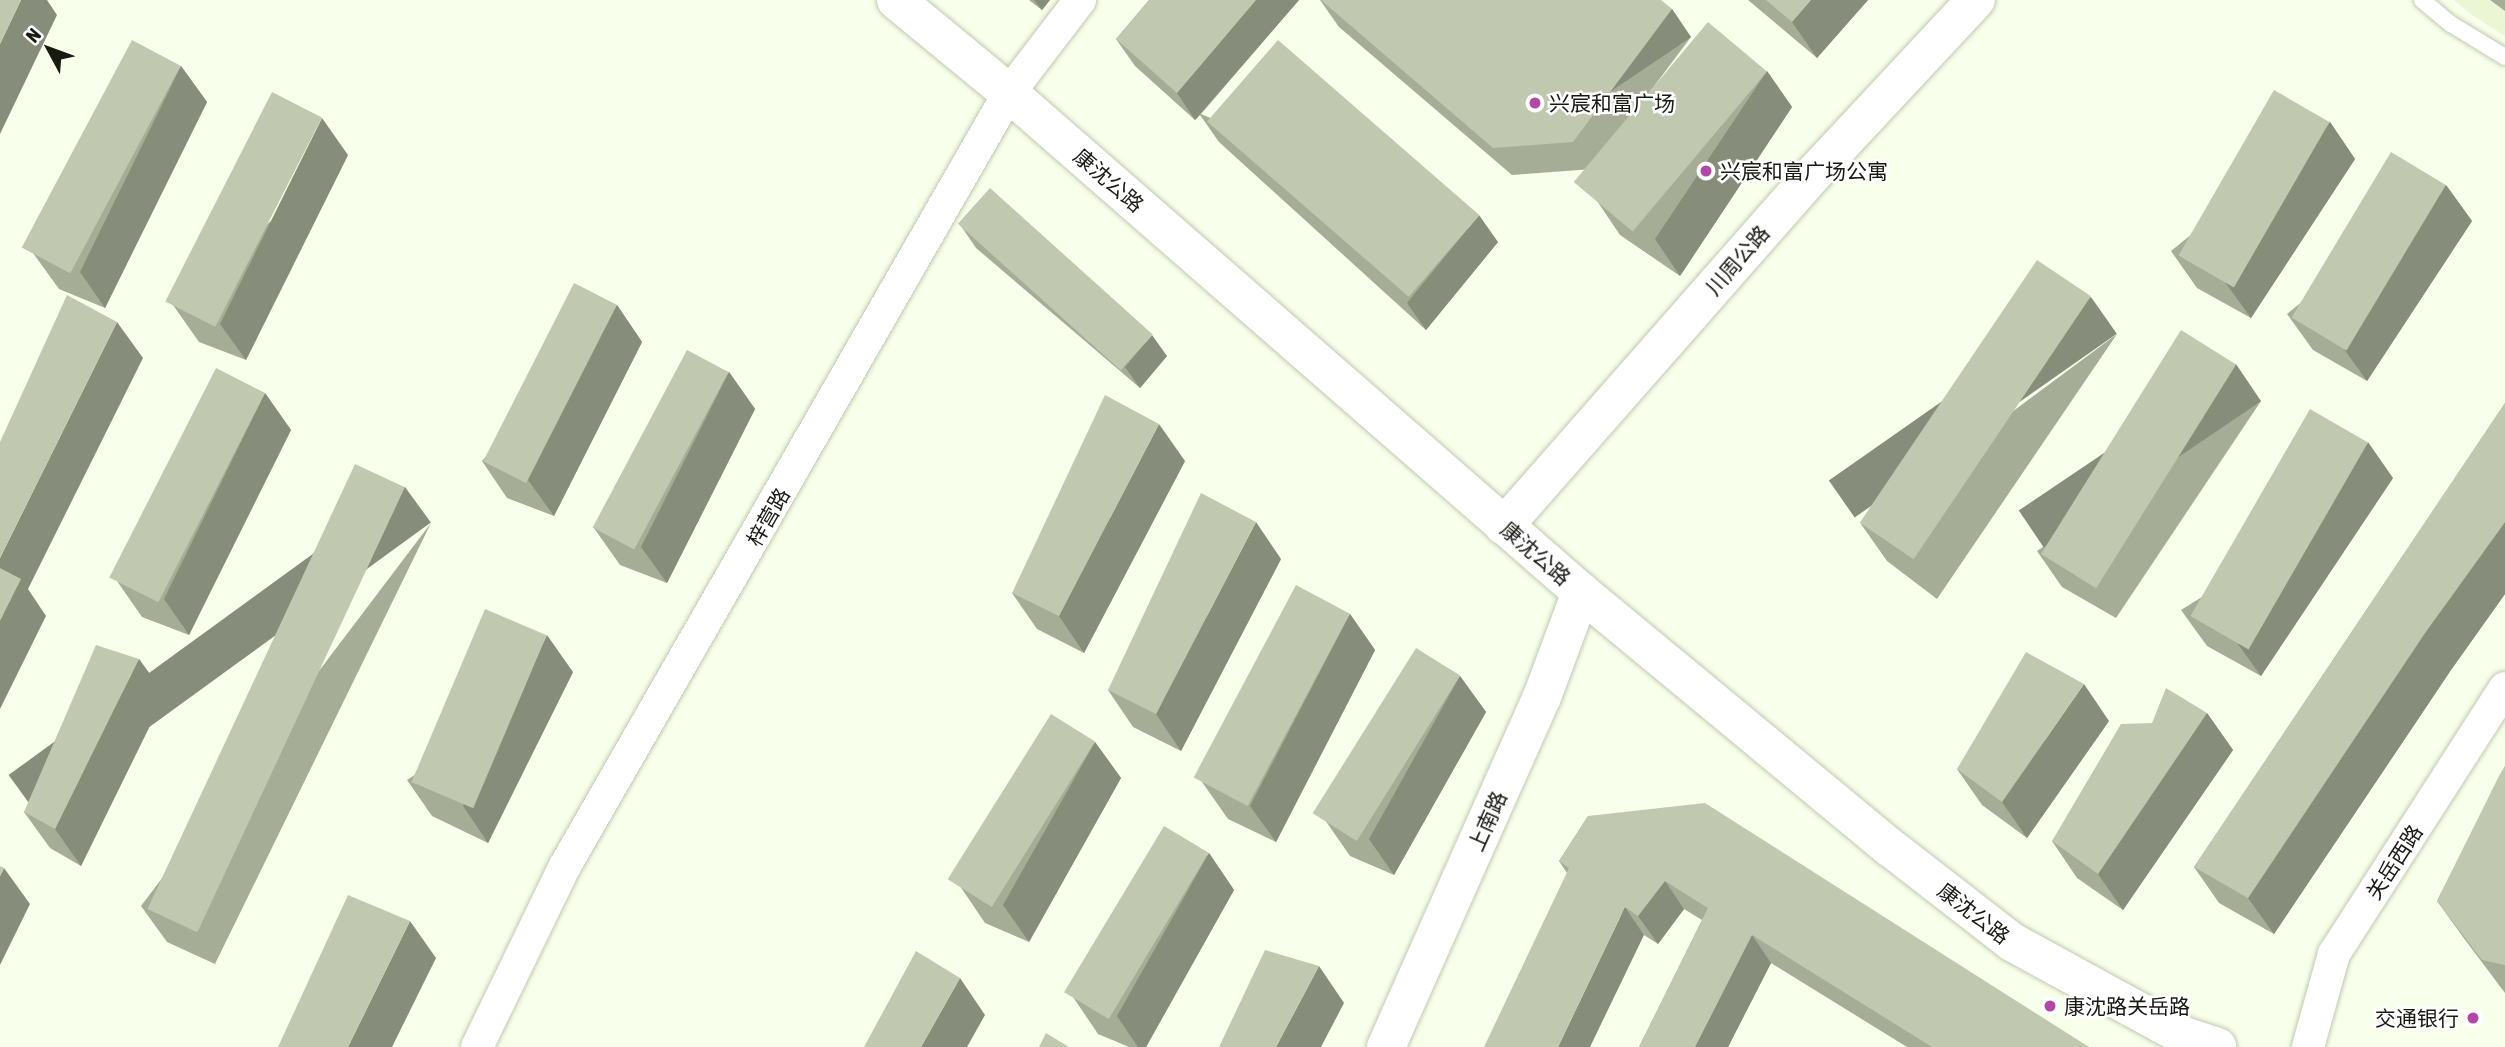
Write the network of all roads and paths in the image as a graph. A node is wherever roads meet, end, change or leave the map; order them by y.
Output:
1 (896, 0) edge
2 (1080, 0) edge
3 (1976, 0) edge
4 (2422, 0) edge
5 (2505, 57) edge
6 (1009, 93) junction
7 (1504, 526) junction
8 (1581, 592) junction
9 (2505, 688) edge
10 (477, 1047) edge
11 (1386, 1047) edge
12 (2217, 1047) edge
13 (2308, 1047) edge

1 - 6 street, 康沈公路
2 - 6 street, 梓营路
3 - 7 street, 川周公路
4 - 5 lane
6 - 7 street, 康沈公路
6 - 10 street, 梓营路
7 - 8 street, 康沈公路
8 - 11 street, 上南路
8 - 12 street, 康沈公路
9 - 13 street, 关岳西路

